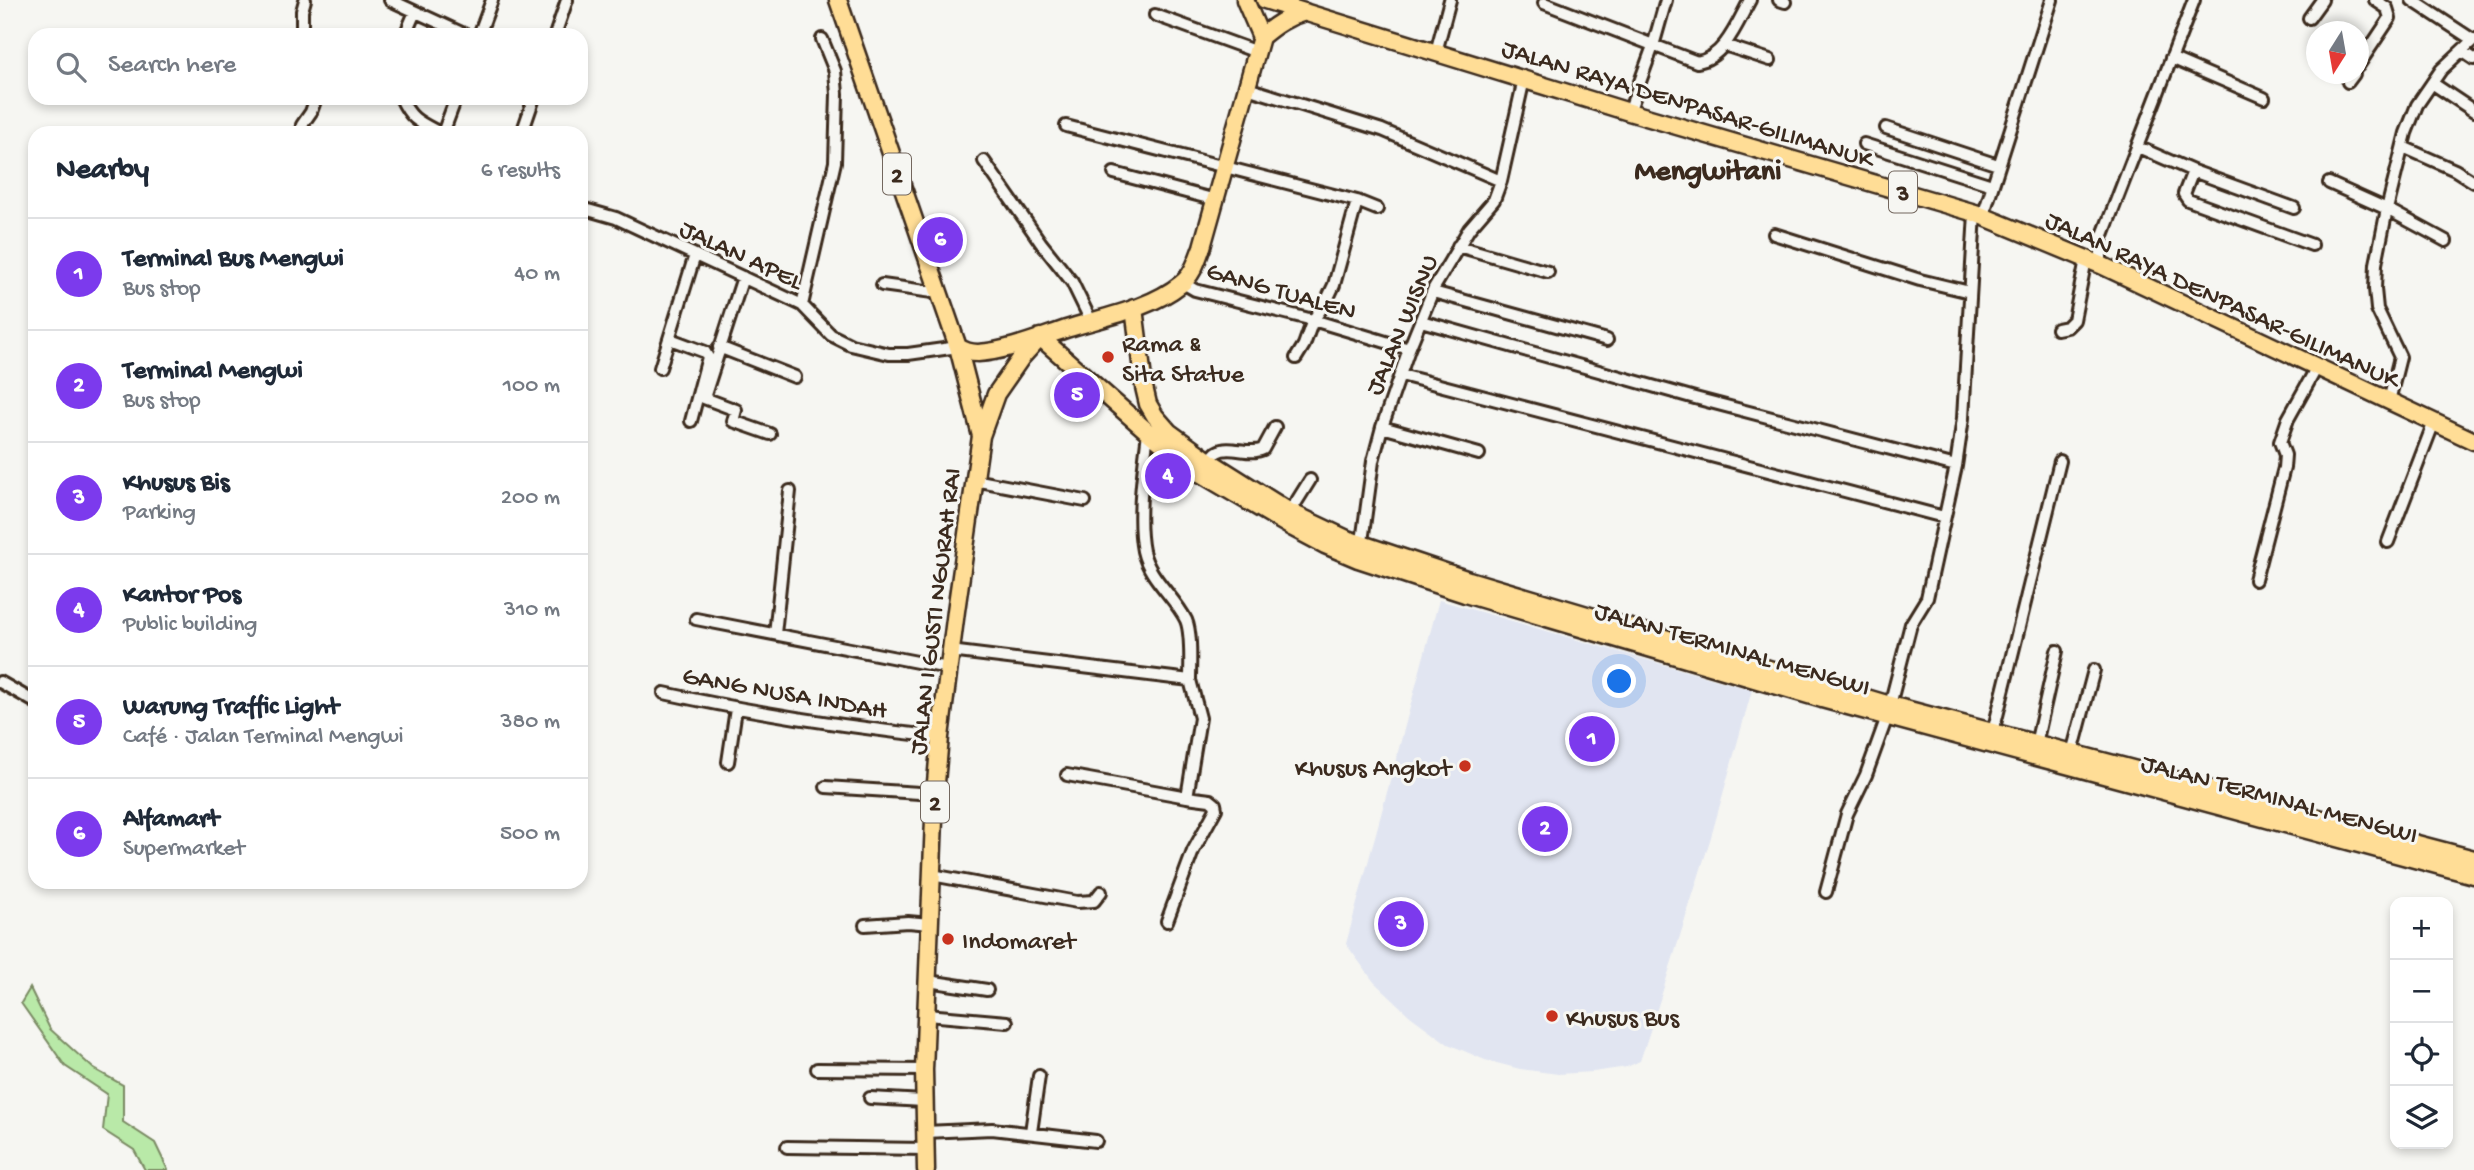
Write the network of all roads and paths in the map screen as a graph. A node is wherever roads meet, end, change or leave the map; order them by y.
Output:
1 (305, 0) edge
2 (492, 0) edge
3 (567, 0) edge
4 (838, 0) edge
5 (1245, 0) edge
6 (1450, 0) edge
7 (1666, 0) edge
8 (1750, 0) edge
9 (2052, 0) edge
10 (2194, 0) edge
11 (2322, 0) edge
12 (2375, 0) edge
13 (2412, 0) edge
14 (393, 1) edge
15 (1271, 1) edge
16 (1544, 3) dead end
17 (415, 12) junction
18 (1305, 12) junction
19 (1154, 15) dead end
20 (2309, 18) dead end
21 (302, 28) edge
22 (408, 28) edge
23 (450, 28) edge
24 (482, 28) edge
25 (557, 28) edge
26 (822, 39) dead end
27 (2473, 39) edge
28 (1259, 45) junction
29 (1724, 45) junction
30 (1653, 46) junction
31 (2369, 50) edge
32 (2462, 51) junction
33 (1436, 52) junction
34 (2171, 58) junction
35 (2474, 59) edge
36 (1770, 60) dead end
37 (1524, 79) junction
38 (2432, 83) junction
39 (1242, 92) junction
40 (2264, 98) dead end
41 (314, 105) edge
42 (405, 105) edge
43 (453, 105) edge
44 (532, 105) edge
45 (2474, 111) edge
46 (1629, 112) junction
47 (302, 125) dead end
48 (427, 126) edge
49 (445, 126) edge
50 (524, 126) edge
51 (1066, 126) dead end
52 (1886, 128) dead end
53 (1864, 144) dead end
54 (2138, 147) junction
55 (2403, 147) junction
56 (984, 161) dead end
57 (1998, 165) junction
58 (1226, 166) junction
59 (2193, 171) junction
60 (1114, 173) dead end
61 (1502, 181) junction
62 (2474, 182) edge
63 (2329, 183) dead end
64 (1992, 185) junction
65 (1216, 200) junction
66 (1357, 201) junction
67 (2294, 208) dead end
68 (1377, 209) dead end
69 (2388, 209) junction
70 (588, 210) edge
71 (1979, 215) junction
72 (1774, 234) dead end
73 (2101, 240) junction
74 (2446, 241) dead end
75 (2312, 245) dead end
76 (1458, 246) junction
77 (695, 255) junction
78 (2089, 260) junction
79 (1548, 272) dead end
80 (743, 277) junction
81 (1183, 283) junction
82 (882, 285) dead end
83 (1433, 292) junction
84 (1970, 292) junction
85 (940, 293) junction
86 (802, 304) junction
87 (1134, 308) junction
88 (1313, 320) junction
89 (1091, 321) junction
90 (1421, 321) junction
91 (2057, 329) dead end
92 (1040, 337) junction
93 (670, 339) junction
94 (1606, 340) dead end
95 (719, 347) junction
96 (958, 347) junction
97 (1409, 349) junction
98 (1296, 358) dead end
99 (2317, 367) junction
100 (660, 368) dead end
101 (1401, 375) junction
102 (795, 377) dead end
103 (2389, 401) junction
104 (691, 421) dead end
105 (2434, 422) junction
106 (1275, 427) dead end
107 (1382, 428) junction
108 (1148, 432) junction
109 (770, 433) dead end
110 (981, 436) junction
111 (2474, 441) edge
112 (1479, 454) dead end
113 (2060, 461) dead end
114 (1204, 466) junction
115 (1956, 466) junction
116 (974, 480) junction
117 (1310, 480) dead end
118 (790, 491) dead end
119 (1085, 501) dead end
120 (1290, 512) junction
121 (1944, 517) junction
122 (2388, 542) dead end
123 (1360, 552) junction
124 (2255, 580) dead end
125 (696, 619) dead end
126 (775, 634) junction
127 (950, 651) junction
128 (2057, 651) dead end
129 (948, 668) junction
130 (2094, 670) dead end
131 (1190, 680) junction
132 (0, 681) edge
133 (664, 693) dead end
134 (28, 698) edge
135 (736, 709) junction
136 (1889, 711) junction
137 (1993, 732) junction
138 (940, 737) junction
139 (2036, 744) junction
140 (2072, 753) junction
141 (728, 762) dead end
142 (1067, 775) dead end
143 (826, 787) dead end
144 (935, 794) junction
145 (1187, 797) junction
146 (2265, 811) junction
147 (2474, 859) edge
148 (932, 875) junction
149 (2474, 875) edge
150 (1101, 892) dead end
151 (1826, 892) dead end
152 (1167, 921) dead end
153 (930, 924) junction
154 (865, 925) dead end
155 (928, 981) junction
156 (987, 990) dead end
157 (927, 1015) junction
158 (1007, 1022) dead end
159 (817, 1069) dead end
160 (924, 1070) junction
161 (1039, 1076) dead end
162 (870, 1098) dead end
163 (924, 1101) junction
164 (1031, 1132) junction
165 (925, 1140) junction
166 (1096, 1141) dead end
167 (787, 1147) dead end
168 (926, 1170) edge

1 - 21 street
2 - 24 street
3 - 25 street
4 - 85 highway, 2
5 - 28 highway
6 - 33 street
7 - 30 street
8 - 29 street
9 - 57 street
10 - 34 street
11 - 20 street
12 - 31 street
13 - 27 street
14 - 17 street
15 - 18 highway, JALAN RAYA DENPASAR-GILIMANUK / 3
16 - 30 street
17 - 22 street
17 - 23 street
18 - 28 highway
18 - 33 highway, JALAN RAYA DENPASAR-GILIMANUK / 3
19 - 28 street
26 - 86 street
27 - 32 street
28 - 39 highway
29 - 30 street
29 - 36 street
30 - 46 street
32 - 35 street
32 - 38 street
33 - 37 highway, JALAN RAYA DENPASAR-GILIMANUK / 3
34 - 40 street
34 - 54 street
37 - 46 highway, JALAN RAYA DENPASAR-GILIMANUK / 3
37 - 61 street, JALAN WISNU
38 - 45 street
38 - 55 street
39 - 58 highway
39 - 61 street
41 - 47 street
42 - 48 street
43 - 49 street
44 - 50 street
46 - 71 highway, JALAN RAYA DENPASAR-GILIMANUK / 3
51 - 58 street
52 - 57 street
53 - 64 street
54 - 59 street
54 - 73 street
55 - 62 street
55 - 69 street
56 - 89 street
57 - 64 street
58 - 65 highway
58 - 66 street
59 - 67 street
59 - 75 street
60 - 65 street
61 - 76 street, JALAN WISNU
63 - 69 street
64 - 71 street
65 - 81 highway
66 - 68 street
66 - 88 street
69 - 74 street
69 - 103 street
70 - 77 street, JALAN APEL
71 - 78 highway, JALAN RAYA DENPASAR-GILIMANUK / 3
71 - 84 street
72 - 84 street
73 - 78 street
73 - 78 street
76 - 79 street
76 - 83 street, JALAN WISNU
77 - 80 street, JALAN APEL
77 - 93 street
78 - 91 street
78 - 99 highway, JALAN RAYA DENPASAR-GILIMANUK / 3
80 - 86 street, JALAN APEL
80 - 95 street
81 - 87 highway
81 - 88 street, GANG TUALEN
82 - 85 street
83 - 90 street, JALAN WISNU
83 - 94 street
84 - 115 street
85 - 96 highway, 2
86 - 96 street, JALAN APEL
87 - 89 highway
87 - 114 highway, JALAN TERMINAL MENGWI
88 - 97 street, GANG TUALEN
88 - 98 street
89 - 92 highway
90 - 97 street, JALAN WISNU
90 - 115 street
92 - 96 highway
92 - 108 highway, JALAN TERMINAL MENGWI
92 - 110 highway, 2
93 - 100 street
93 - 104 street
95 - 102 street
95 - 109 street
96 - 110 highway, 2
97 - 101 street, JALAN WISNU
99 - 103 highway, JALAN RAYA DENPASAR-GILIMANUK / 3
99 - 124 street
101 - 107 street, JALAN WISNU
101 - 121 street
103 - 105 highway, JALAN RAYA DENPASAR-GILIMANUK / 3
105 - 111 highway, JALAN RAYA DENPASAR-GILIMANUK / 3
105 - 122 street
106 - 114 street
107 - 112 street
107 - 123 street, JALAN WISNU
108 - 114 highway, JALAN TERMINAL MENGWI
108 - 131 street
110 - 116 highway, JALAN I GUSTI NGURAH RAI / 2
113 - 137 street
114 - 120 highway, JALAN TERMINAL MENGWI
114 - 123 highway, JALAN TERMINAL MENGWI
115 - 121 street
116 - 119 street
116 - 127 highway, JALAN I GUSTI NGURAH RAI / 2
117 - 120 street
118 - 126 street
120 - 123 highway, JALAN TERMINAL MENGWI
121 - 136 street
123 - 136 highway, JALAN TERMINAL MENGWI
125 - 126 street
126 - 129 street
127 - 129 highway, JALAN I GUSTI NGURAH RAI / 2
127 - 131 street
128 - 139 street
129 - 138 highway, JALAN I GUSTI NGURAH RAI / 2
130 - 140 street
131 - 145 street
132 - 134 street
133 - 135 street, GANG NUSA INDAH
135 - 138 street, GANG NUSA INDAH
135 - 141 street
136 - 137 highway, JALAN TERMINAL MENGWI
136 - 146 highway, JALAN TERMINAL MENGWI
136 - 151 street
137 - 139 highway, JALAN TERMINAL MENGWI
138 - 144 highway, JALAN I GUSTI NGURAH RAI / 2
139 - 140 highway, JALAN TERMINAL MENGWI
140 - 146 highway, JALAN TERMINAL MENGWI
142 - 145 street
143 - 144 street
144 - 148 highway, JALAN I GUSTI NGURAH RAI / 2
145 - 152 street
146 - 147 highway, JALAN TERMINAL MENGWI
146 - 149 highway, JALAN TERMINAL MENGWI
148 - 150 street
148 - 153 highway, JALAN I GUSTI NGURAH RAI / 2
153 - 154 street
153 - 155 highway, JALAN I GUSTI NGURAH RAI / 2
155 - 156 street
155 - 157 highway, JALAN I GUSTI NGURAH RAI / 2
157 - 158 street
157 - 160 highway, JALAN I GUSTI NGURAH RAI / 2
159 - 160 street
160 - 163 highway, JALAN I GUSTI NGURAH RAI / 2
161 - 164 street
162 - 163 street
163 - 165 highway, JALAN I GUSTI NGURAH RAI / 2
164 - 165 street
164 - 166 street
165 - 167 street
165 - 168 highway, JALAN I GUSTI NGURAH RAI / 2

